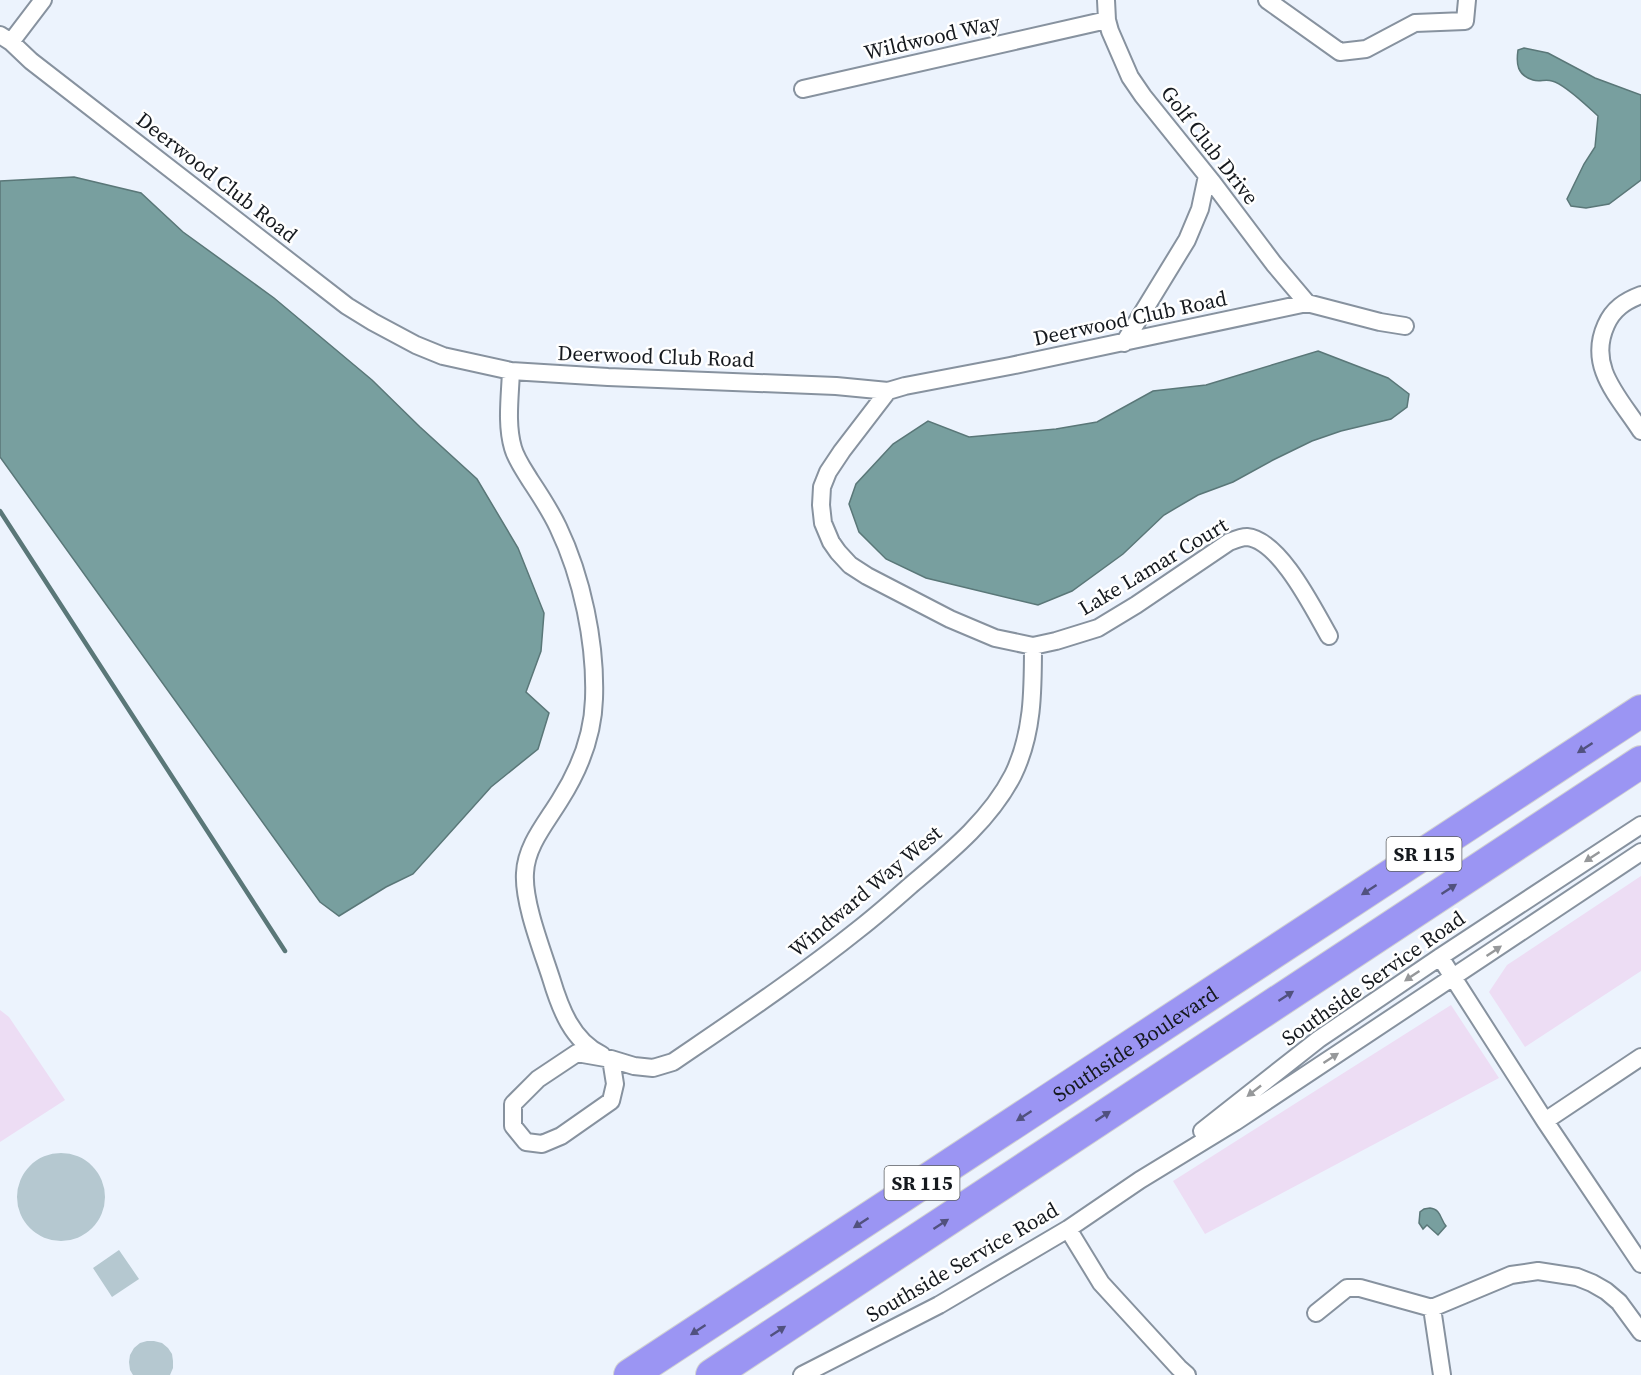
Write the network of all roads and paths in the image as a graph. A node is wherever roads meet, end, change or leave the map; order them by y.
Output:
1 (43, 0) edge
2 (1106, 0) edge
3 (1267, 0) edge
4 (1467, 0) edge
5 (1107, 20) junction
6 (5, 38) edge
7 (803, 89) dead end
8 (1207, 176) junction
9 (1641, 295) edge
10 (1307, 303) junction
11 (1405, 326) dead end
12 (1124, 343) junction
13 (511, 372) junction
14 (888, 391) junction
15 (1641, 431) edge
16 (1329, 636) dead end
17 (1033, 646) junction
18 (1639, 715) edge
19 (1641, 762) edge
20 (1641, 825) edge
21 (1641, 852) edge
22 (1440, 957) junction
23 (1454, 978) junction
24 (1641, 1057) edge
25 (611, 1059) junction
26 (1545, 1121) junction
27 (1140, 1180) junction
28 (1068, 1229) junction
29 (1641, 1264) edge
30 (1432, 1308) junction
31 (1316, 1313) dead end
32 (1641, 1332) edge
33 (630, 1375) edge
34 (712, 1375) edge
35 (802, 1375) edge
36 (1187, 1375) edge
37 (1442, 1375) edge

1 - 6 street
2 - 5 street, Golf Club Drive
3 - 4 street
5 - 7 street, Wildwood Way
5 - 8 street, Golf Club Drive
6 - 13 street, Deerwood Club Road
8 - 10 street, Golf Club Drive
8 - 12 street
9 - 15 street
10 - 11 street, Deerwood Club Road
10 - 12 street, Deerwood Club Road
12 - 14 street, Deerwood Club Road
13 - 14 street, Deerwood Club Road
13 - 25 street
14 - 17 street, Lake Lamar Court
16 - 17 street, Lake Lamar Court
17 - 25 street, Windward Way West
18 -> 33 highway, Southside Boulevard / SR 115
34 -> 19 highway, Southside Boulevard / SR 115
20 -> 22 street, Southside Service Road
23 -> 21 street, Southside Service Road
22 - 23 street
22 -> 27 street, Southside Service Road
23 - 26 street
27 -> 23 street, Southside Service Road
24 - 26 street
25 - 25 street
26 - 29 street
27 - 28 street, Southside Service Road
28 - 35 street, Southside Service Road
28 - 36 street
30 - 31 street
30 - 32 street
30 - 37 street

